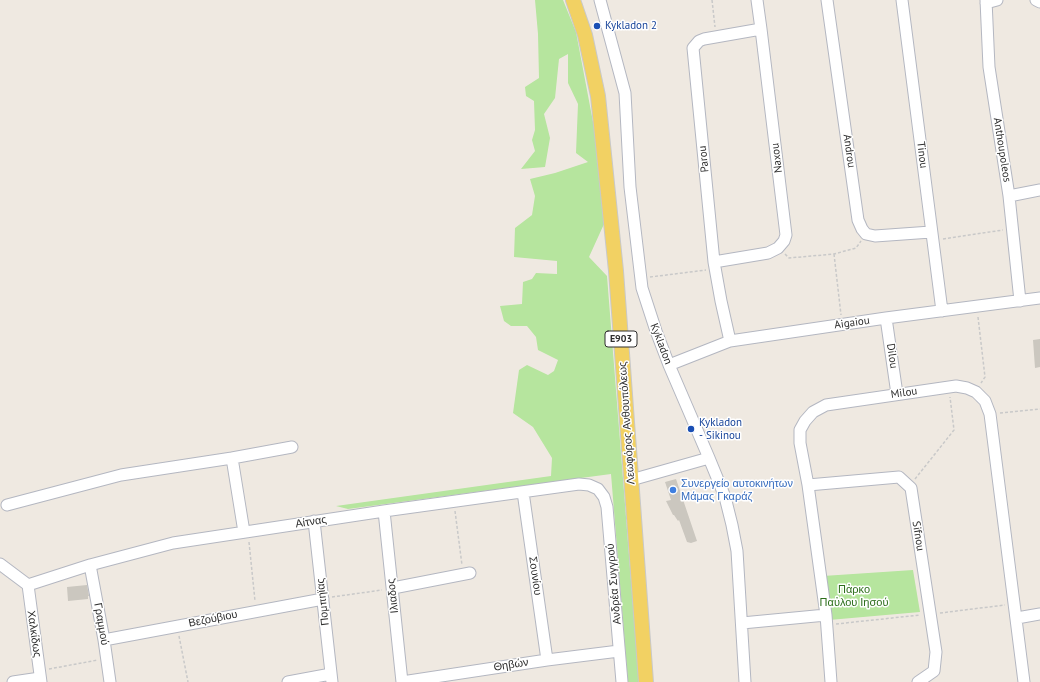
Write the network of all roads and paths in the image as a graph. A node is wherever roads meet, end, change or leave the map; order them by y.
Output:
1 (574, 0) edge
2 (600, 0) edge
3 (712, 0) edge
4 (757, 0) edge
5 (827, 0) edge
6 (902, 0) edge
7 (1036, 0) edge
8 (990, 1) edge
9 (1040, 2) edge
10 (761, 29) junction
11 (716, 37) junction
12 (1040, 190) edge
13 (1009, 196) junction
14 (1012, 228) junction
15 (866, 234) junction
16 (932, 237) junction
17 (778, 248) junction
18 (834, 254) junction
19 (714, 266) junction
20 (640, 278) junction
21 (1040, 298) edge
22 (1020, 301) junction
23 (976, 306) junction
24 (942, 311) junction
25 (886, 318) junction
26 (842, 325) junction
27 (730, 341) junction
28 (669, 365) junction
29 (948, 387) junction
30 (976, 392) junction
31 (897, 394) junction
32 (1040, 409) edge
33 (990, 414) junction
34 (292, 447) dead end
35 (232, 458) junction
36 (709, 458) junction
37 (631, 480) junction
38 (808, 485) junction
39 (908, 486) junction
40 (598, 489) joint
41 (522, 492) junction
42 (454, 501) junction
43 (7, 505) dead end
44 (384, 511) junction
45 (314, 521) junction
46 (246, 532) junction
47 (0, 564) edge
48 (90, 566) junction
49 (467, 573) joint
50 (28, 585) junction
51 (393, 588) junction
52 (323, 599) junction
53 (256, 611) junction
54 (1040, 614) edge
55 (826, 616) junction
56 (1017, 618) junction
57 (742, 623) junction
58 (177, 626) junction
59 (104, 640) junction
60 (619, 651) junction
61 (107, 659) junction
62 (547, 660) junction
63 (40, 677) edge
64 (332, 678) edge
65 (13, 682) edge
66 (110, 682) edge
67 (188, 682) edge
68 (288, 682) edge
69 (402, 682) edge
70 (622, 682) edge
71 (646, 682) edge
72 (745, 682) edge
73 (831, 682) edge
74 (918, 682) edge
75 (1024, 682) edge

1 - 37 main road, Λεωφόρος Ανθουπόλεως / E903
2 - 20 street, Kykladon
3 - 11 path
4 - 10 street, Naxou
5 - 15 street, Androu
6 - 16 street, Tinou
7 - 9 street
8 - 13 street, Anthoupoleos
10 - 11 street, Parou
10 - 17 street, Naxou
11 - 19 street, Parou
12 - 13 street
13 - 14 street, Anthoupoleos
14 - 16 path
14 - 22 street, Anthoupoleos
15 - 16 street
15 - 18 path
16 - 24 street, Tinou
17 - 18 path
17 - 19 street
18 - 26 path
19 - 20 path
19 - 27 street, Parou
20 - 28 street, Kykladon
21 - 22 street, Aigaiou
22 - 23 street, Aigaiou
23 - 24 street, Aigaiou
23 - 30 path
24 - 25 street, Aigaiou
25 - 26 street, Aigaiou
25 - 31 street, Dilou
26 - 27 street, Aigaiou
27 - 28 street, Aigaiou
28 - 36 street, Kykladon
29 - 30 street, Milou
29 - 31 street, Milou
29 - 39 path
30 - 33 street
31 - 38 street, Milou
32 - 33 path
33 - 56 street
34 - 35 street
35 - 43 street
35 - 46 street
36 - 37 street
36 - 57 street, Kykladon
37 - 71 main road, Λεωφόρος Ανθουπόλεως / E903
38 - 39 street
38 - 55 street, Milou
39 - 74 street, Sifnou
40 - 41 street, Αίτνας
40 - 60 street, Ανδρέα Συγγρού
41 - 42 street, Αίτνας
41 - 62 street, Σουνίου
42 - 44 street, Αίτνας
42 - 49 path
44 - 45 street, Αίτνας
44 - 51 street, Ιλιαδος
45 - 46 street, Αίτνας
45 - 52 street, Πομπηϊας
46 - 48 street, Αίτνας
46 - 53 path
47 - 50 street
48 - 50 street, Αίτνας
48 - 59 street, Γραμμού
49 - 51 street
50 - 63 street, Χαλκίδως
51 - 52 path
51 - 69 street, Ιλιαδος
52 - 53 street, Βεζούβιου
52 - 64 street, Πομπηϊας
53 - 58 street, Βεζούβιου
54 - 56 street
55 - 57 street
55 - 73 street, Milou
56 - 75 street
57 - 72 street, Kykladon
58 - 59 street, Βεζούβιου
58 - 67 path
59 - 61 street, Γραμμού
60 - 62 street, Θηβών
60 - 70 street, Ανδρέα Συγγρού
61 - 63 path
61 - 66 street, Γραμμού
62 - 69 street, Θηβών
63 - 65 street
64 - 68 street

